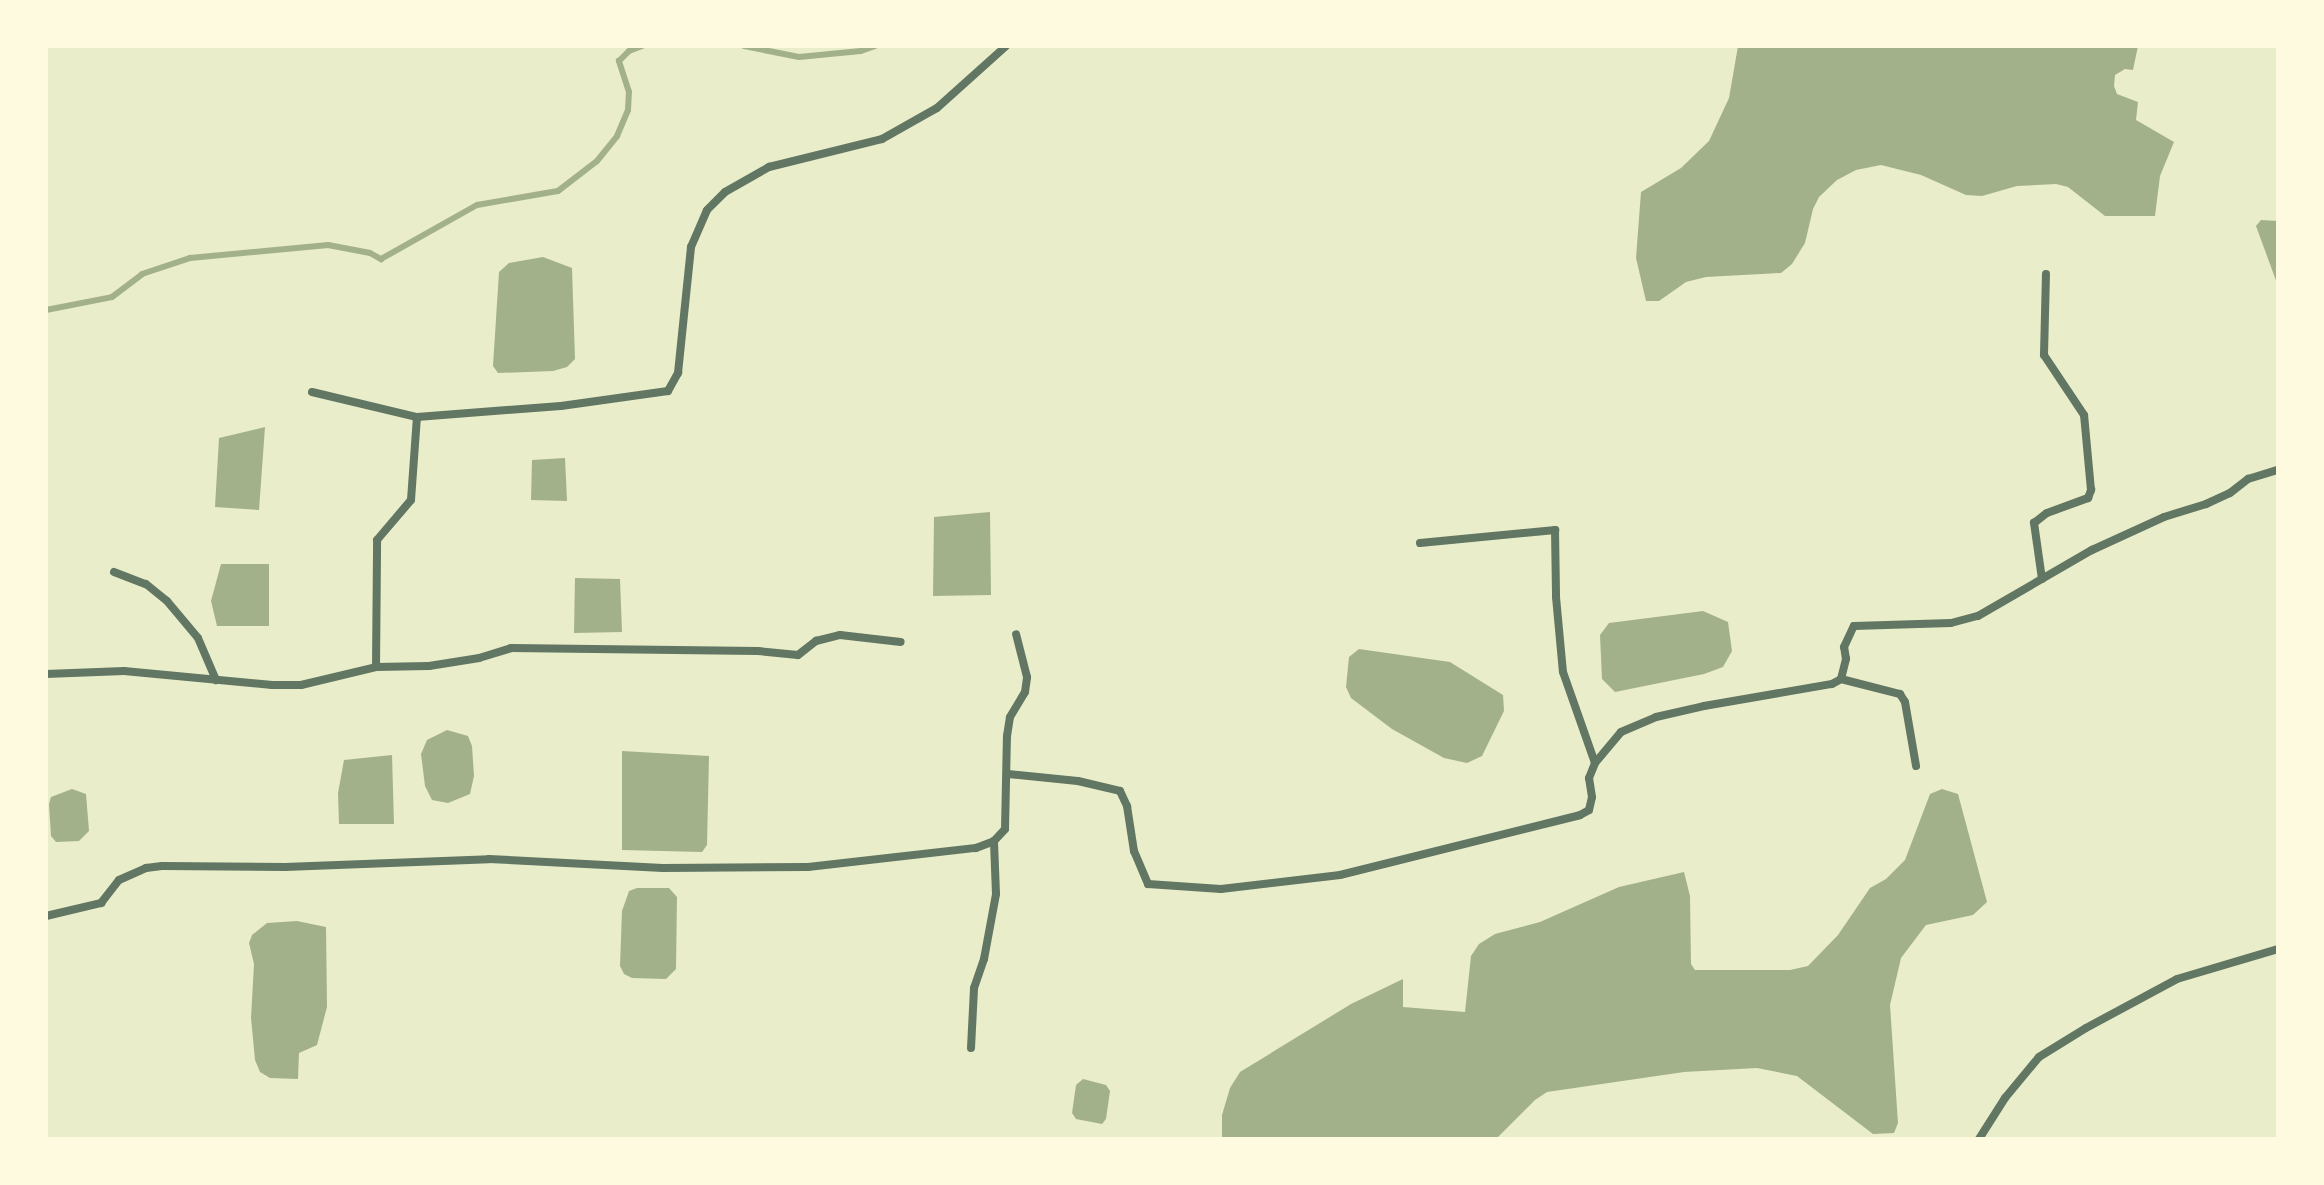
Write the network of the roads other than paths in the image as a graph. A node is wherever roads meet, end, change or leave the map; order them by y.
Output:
1 (1006, 46) edge
2 (2046, 274) dead end
3 (312, 392) dead end
4 (417, 417) junction
5 (2278, 470) edge
6 (1420, 543) dead end
7 (114, 572) dead end
8 (2042, 579) junction
9 (1016, 634) dead end
10 (901, 642) dead end
11 (376, 667) junction
12 (46, 674) edge
13 (1841, 679) junction
14 (216, 680) junction
15 (1595, 763) junction
16 (1916, 766) dead end
17 (1008, 774) junction
18 (994, 841) junction
19 (46, 916) edge
20 (2278, 949) edge
21 (971, 1048) dead end
22 (1979, 1139) edge

1 - 4 street
2 - 8 street
3 - 4 street
4 - 11 street
5 - 8 street
6 - 15 street
7 - 14 street
8 - 13 street
9 - 17 street
10 - 11 street
11 - 14 street
12 - 14 street
13 - 15 street
13 - 16 street
15 - 17 street
17 - 18 street
18 - 19 street
18 - 21 street
20 - 22 street

